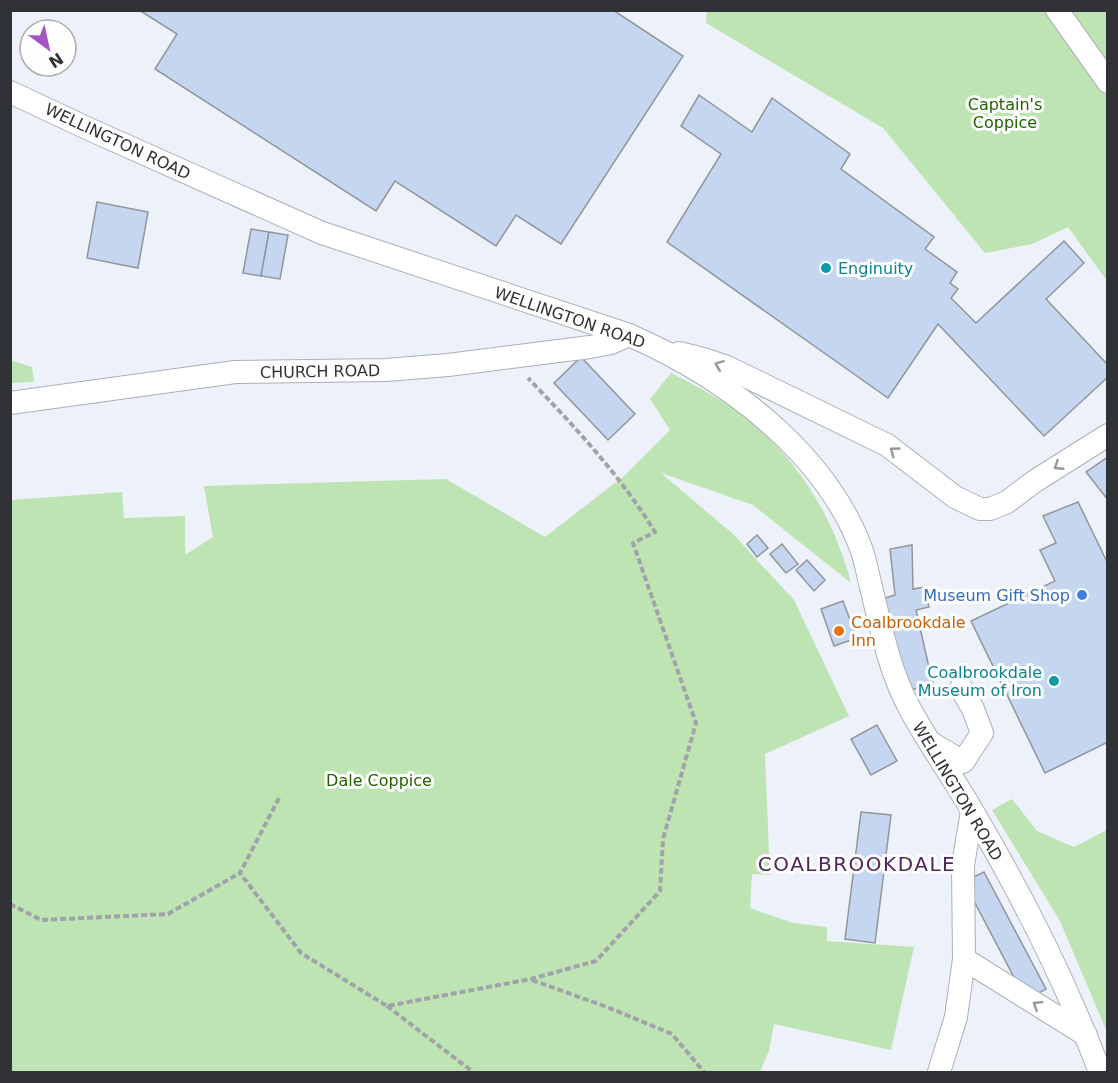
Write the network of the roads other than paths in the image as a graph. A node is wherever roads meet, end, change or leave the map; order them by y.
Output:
1 (1057, 10) edge
2 (1107, 82) edge
3 (10, 92) edge
4 (629, 335) junction
5 (660, 349) junction
6 (10, 402) edge
7 (1107, 435) edge
8 (961, 688) dead end
9 (929, 742) junction
10 (972, 810) junction
11 (964, 959) junction
12 (1086, 1035) junction
13 (939, 1072) edge
14 (1100, 1072) edge

1 - 2 street
3 - 4 street, WELLINGTON ROAD
4 - 5 street, WELLINGTON ROAD
4 - 6 street, CHURCH ROAD
7 -> 5 street
5 - 9 street, WELLINGTON ROAD
8 - 9 street
9 - 10 street, WELLINGTON ROAD
10 - 11 street
10 - 12 street, WELLINGTON ROAD
12 -> 11 street
11 - 13 street
12 - 14 street, WELLINGTON ROAD

